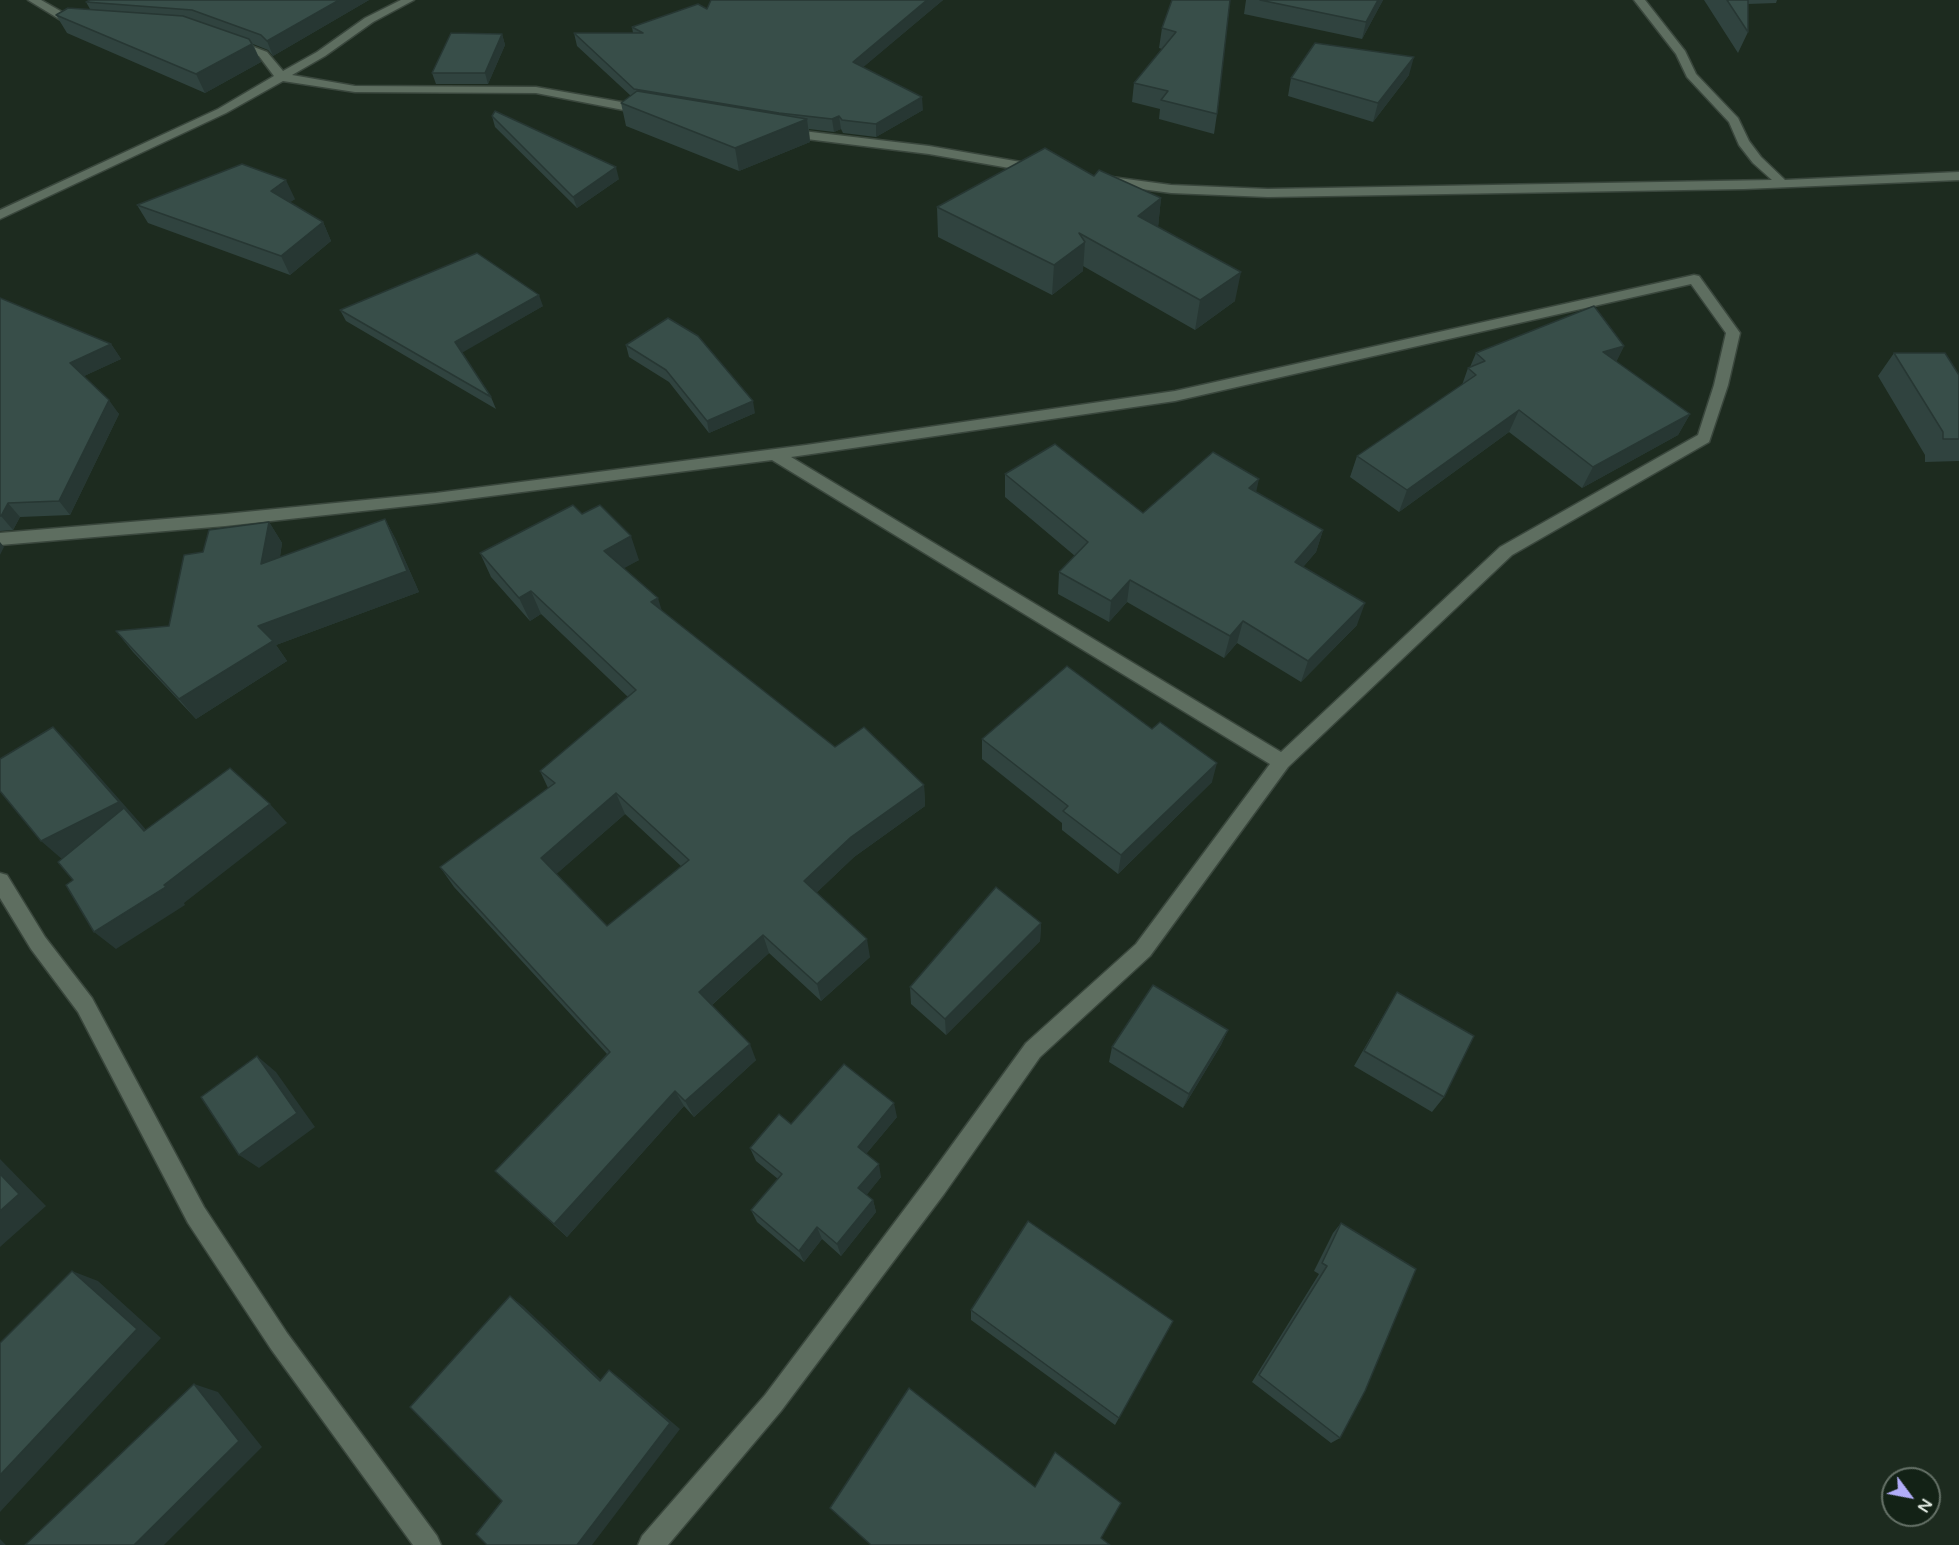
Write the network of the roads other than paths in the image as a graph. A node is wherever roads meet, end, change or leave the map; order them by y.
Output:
1 (33, 0) edge
2 (409, 0) edge
3 (1639, 0) edge
4 (91, 22) edge
5 (224, 40) edge
6 (281, 77) junction
7 (653, 112) edge
8 (768, 130) edge
9 (1052, 171) edge
10 (1959, 176) edge
11 (1096, 179) edge
12 (1782, 183) junction
13 (0, 215) edge
14 (774, 454) junction
15 (0, 539) edge
16 (1282, 762) junction
17 (0, 881) edge
18 (428, 1545) edge
19 (651, 1545) edge

1 - 4 street
2 - 6 street
3 - 12 street
5 - 6 street
6 - 7 street
6 - 13 street
8 - 9 street
10 - 12 street
11 - 12 street
14 - 15 street
14 - 16 street
14 - 16 street
16 - 19 street
17 - 18 street

